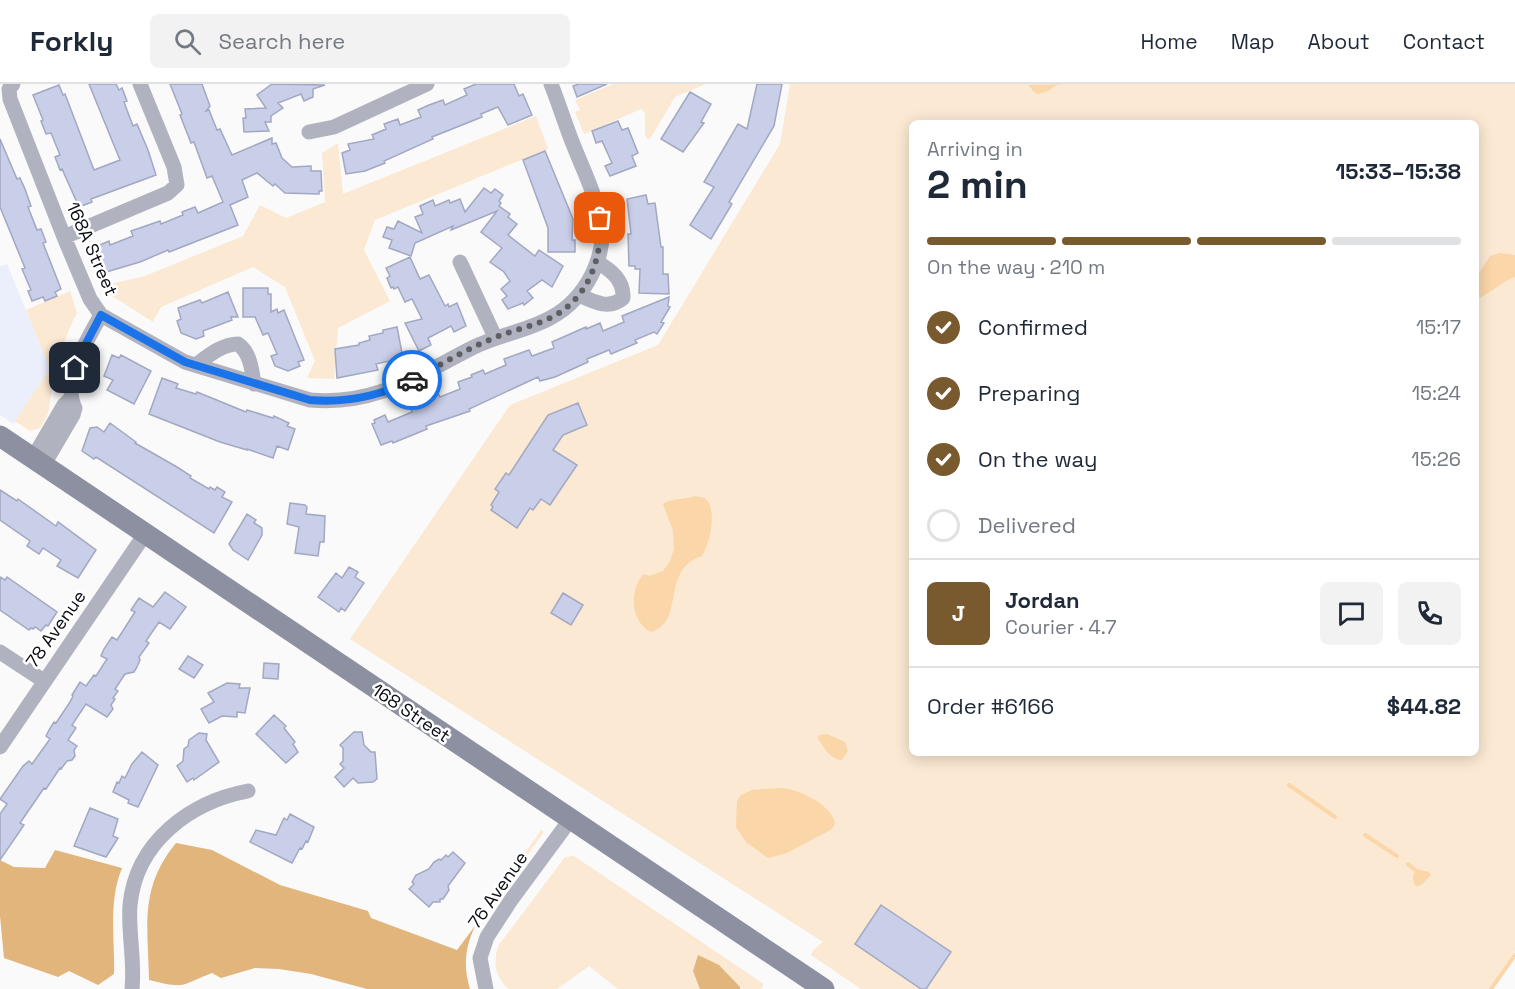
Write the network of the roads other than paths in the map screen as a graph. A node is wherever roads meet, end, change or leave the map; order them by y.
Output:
1 (140, 84) edge
2 (427, 84) edge
3 (550, 84) edge
4 (11, 86) edge
5 (404, 89) edge
6 (309, 132) dead end
7 (64, 237) junction
8 (460, 262) dead end
9 (597, 262) junction
10 (579, 295) junction
11 (101, 315) junction
12 (495, 337) junction
13 (196, 365) junction
14 (255, 384) junction
15 (0, 436) edge
16 (38, 462) junction
17 (145, 534) junction
18 (0, 652) edge
19 (44, 681) junction
20 (0, 747) edge
21 (248, 791) dead end
22 (570, 820) junction
23 (132, 989) edge
24 (486, 989) edge
25 (824, 989) edge

1 - 7 street
2 - 5 street
3 - 9 street
4 - 7 street, 168A Street
5 - 6 street
7 - 11 street, 168A Street
8 - 12 street
9 - 10 street, 168A Street
9 - 10 street
10 - 12 street, 168A Street
11 - 13 street, 168A Street
11 - 16 street
12 - 14 street, 168A Street
13 - 14 street, 168A Street
13 - 14 street
15 - 16 main road, 168 Street
16 - 17 main road, 168 Street
17 - 19 street, 78 Avenue
17 - 22 main road, 168 Street
18 - 19 street
19 - 20 street, 78 Avenue
21 - 23 street
22 - 24 street, 76 Avenue
22 - 25 main road, 168 Street

